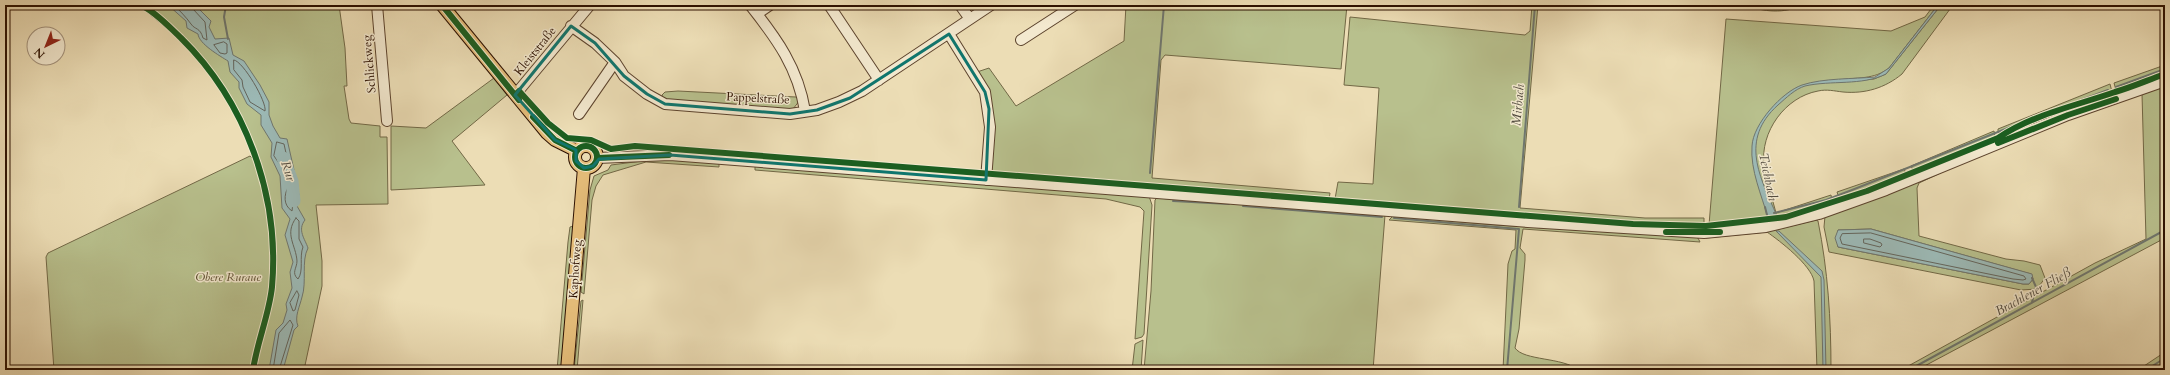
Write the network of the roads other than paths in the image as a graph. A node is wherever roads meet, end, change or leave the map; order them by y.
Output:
1 (377, 5) edge
2 (442, 5) edge
3 (590, 5) edge
4 (750, 5) edge
5 (770, 5) edge
6 (829, 5) edge
7 (960, 5) edge
8 (991, 5) edge
9 (1075, 5) edge
10 (757, 14) junction
11 (970, 19) junction
12 (571, 26) junction
13 (949, 34) junction
14 (1021, 40) dead end
15 (615, 62) junction
16 (879, 80) junction
17 (2165, 81) edge
18 (515, 95) junction
19 (805, 112) junction
20 (579, 114) dead end
21 (387, 121) dead end
22 (577, 151) junction
23 (597, 158) junction
24 (584, 168) junction
25 (986, 180) junction
26 (567, 370) edge

1 - 21 street, Schlickweg
2 - 18 main road
3 - 12 street, Kleiststraße
4 - 10 street
5 - 10 street
6 - 16 street
7 - 11 street
8 - 11 street, Pappelstraße
9 - 14 street
10 - 19 street
11 - 13 street, Pappelstraße
12 - 15 street, Pappelstraße
12 - 18 street, Kleiststraße
13 - 16 street, Pappelstraße
13 - 25 street
15 - 19 street, Pappelstraße
15 - 20 street
16 - 19 street, Pappelstraße
17 - 25 street
18 - 22 main road
22 - 23 main road
22 - 24 main road
23 - 24 main road
23 - 25 street
24 - 26 main road, Kaphofweg

